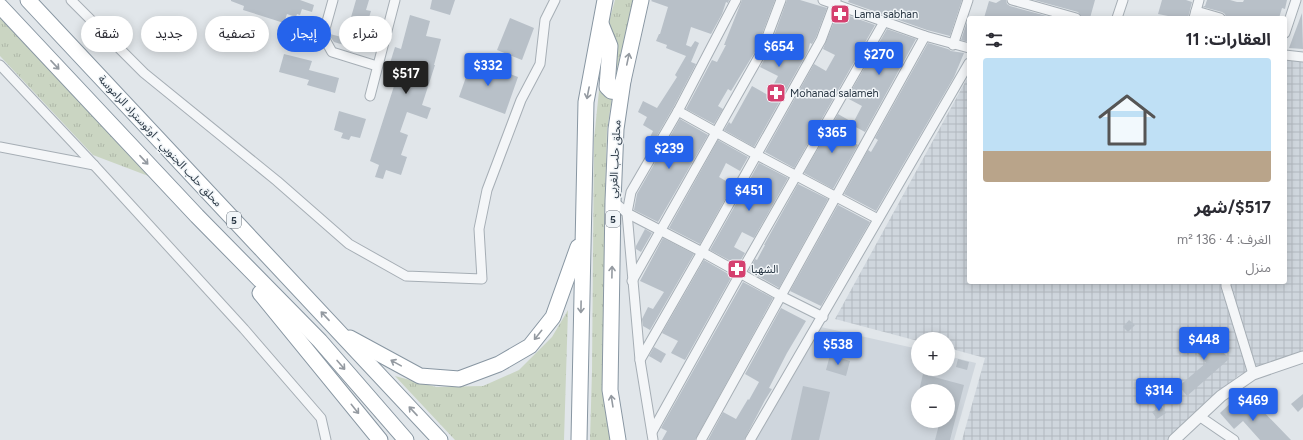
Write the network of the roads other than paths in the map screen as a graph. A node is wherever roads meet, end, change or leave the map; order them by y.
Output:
1 (28, 0) edge
2 (71, 0) edge
3 (332, 0) edge
4 (395, 0) edge
5 (555, 0) edge
6 (605, 0) edge
7 (641, 0) edge
8 (736, 0) edge
9 (781, 0) edge
10 (823, 0) edge
11 (968, 0) edge
12 (1012, 0) edge
13 (1123, 0) edge
14 (1296, 0) edge
15 (835, 2) edge
16 (0, 6) edge
17 (1196, 6) edge
18 (1069, 16) edge
19 (1118, 16) edge
20 (1216, 16) edge
21 (884, 22) junction
22 (600, 24) junction
23 (1287, 27) edge
24 (925, 36) junction
25 (953, 45) junction
26 (967, 48) edge
27 (1287, 55) edge
28 (1303, 56) edge
29 (0, 65) edge
30 (377, 66) junction
31 (967, 67) edge
32 (623, 81) junction
33 (370, 96) dead end
34 (678, 111) junction
35 (717, 133) junction
36 (0, 147) edge
37 (757, 155) junction
38 (94, 165) junction
39 (796, 175) junction
40 (836, 197) junction
41 (613, 201) junction
42 (627, 213) junction
43 (197, 216) junction
44 (878, 219) junction
45 (661, 231) junction
46 (582, 237) junction
47 (702, 252) junction
48 (740, 274) junction
49 (632, 282) junction
50 (1226, 284) edge
51 (781, 296) junction
52 (823, 317) junction
53 (339, 332) junction
54 (1303, 357) edge
55 (640, 360) junction
56 (1253, 374) junction
57 (1199, 416) junction
58 (653, 436) edge
59 (326, 440) edge
60 (380, 440) edge
61 (406, 440) edge
62 (440, 440) edge
63 (579, 440) edge
64 (618, 440) edge
65 (701, 440) edge
66 (750, 440) edge
67 (1174, 440) edge
68 (1234, 440) edge

53 -> 1 highway, محلق حلب الجنوبي - اوتوستراد الراموسة / 5
2 - 5 street
3 - 30 street
4 - 30 street
6 - 22 highway
32 -> 7 highway, محلق حلب الغربي / 5
8 - 34 street
9 - 35 street
10 - 15 street
11 - 25 street
12 - 18 street
13 - 19 street
14 - 23 street
15 - 21 street
15 - 37 street
16 -> 43 highway, 5
17 - 20 street
21 - 24 street
21 - 39 street
22 - 32 highway
22 -> 46 highway
24 - 25 street
24 - 40 street
25 - 26 street
27 - 28 street
29 - 38 street
30 - 33 street
31 - 44 street
32 - 41 highway, محلق حلب الغربي / 5
34 - 35 street
34 - 42 street
35 - 37 street
35 - 45 street
36 - 38 street
37 - 39 street
37 - 47 street
38 - 59 street
39 - 40 street
39 - 48 street
40 - 44 street
40 - 51 street
41 - 42 street
64 -> 41 highway, محلق حلب الغربي / 5
42 - 45 street
42 - 49 street
43 -> 60 highway
43 -> 61 highway, 5
44 - 52 street
45 - 47 street
45 - 49 street
46 -> 53 highway
46 -> 63 highway
47 - 48 street
47 - 55 street
48 - 51 street
48 - 58 street
49 - 55 street
50 - 56 street
51 - 52 street
51 - 65 street
52 - 66 street
62 -> 53 highway, محلق حلب الجنوبي - اوتوستراد الراموسة / 5
54 - 56 street
55 - 58 street
56 - 57 street
57 - 67 street
57 - 68 street

